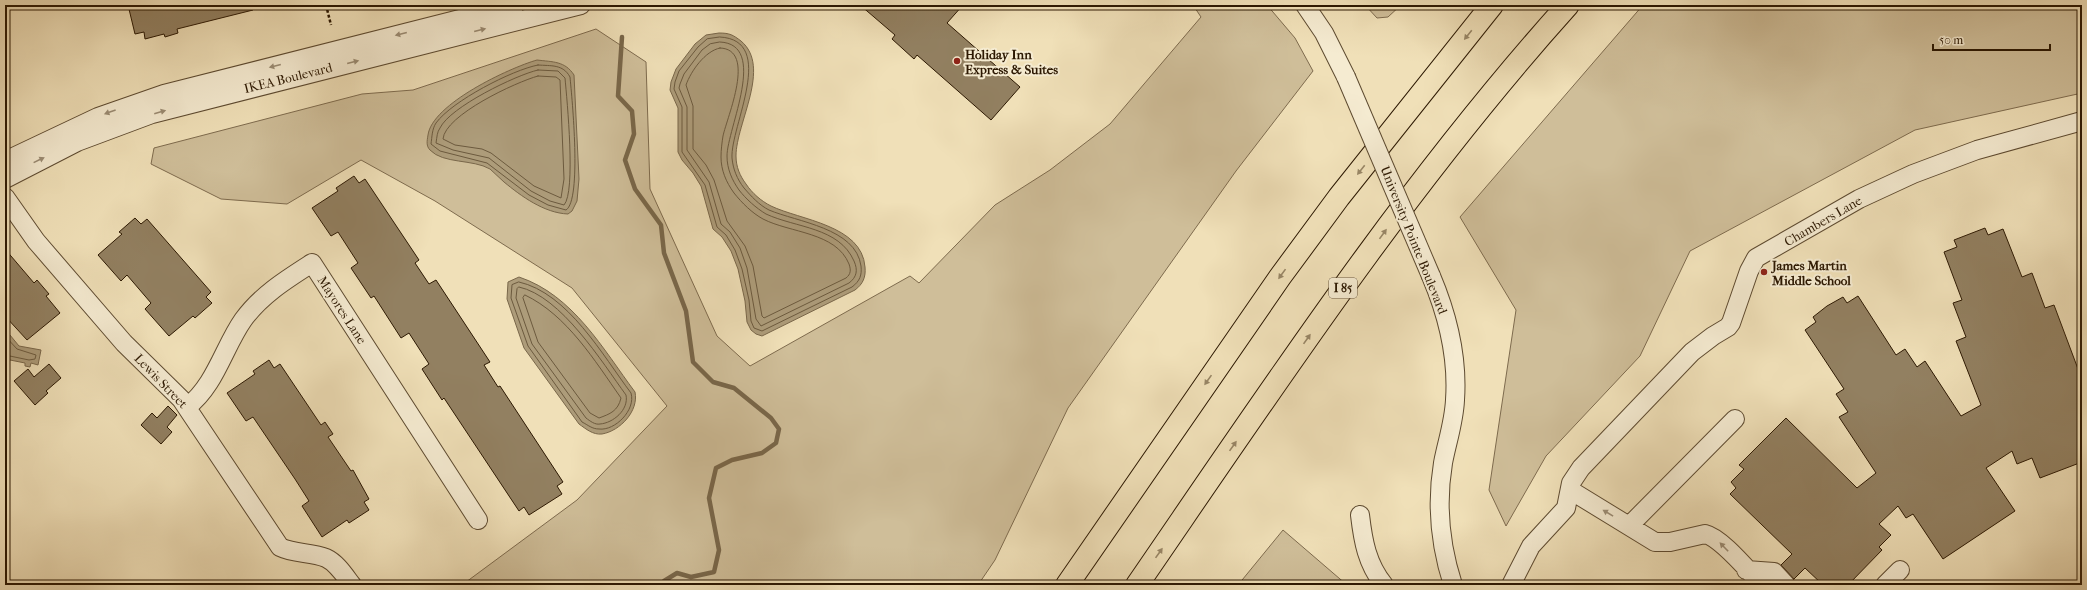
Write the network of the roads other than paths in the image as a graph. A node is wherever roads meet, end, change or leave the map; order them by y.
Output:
1 (515, 5) edge
2 (581, 5) edge
3 (1305, 5) edge
4 (1492, 5) edge
5 (1568, 5) edge
6 (441, 32) junction
7 (2082, 121) edge
8 (5, 161) edge
9 (5, 179) edge
10 (5, 197) edge
11 (188, 407) junction
12 (1735, 419) dead end
13 (1570, 490) junction
14 (1360, 515) dead end
15 (478, 520) dead end
16 (1628, 526) junction
17 (1746, 570) junction
18 (1900, 570) dead end
19 (352, 585) edge
20 (1067, 585) edge
21 (1137, 585) edge
22 (1384, 585) edge
23 (1453, 585) edge
24 (1511, 585) edge
25 (1762, 585) edge
26 (1786, 585) edge
27 (1885, 585) edge

1 - 6 street, IKEA Boulevard
6 -> 2 street, IKEA Boulevard
3 - 23 street, University Pointe Boulevard, bridge
4 -> 20 highway
21 -> 5 highway, I 85
6 -> 8 street, IKEA Boulevard
9 -> 6 street, IKEA Boulevard
7 - 13 street, Chambers Lane
10 - 11 street, Lewis Street
11 - 15 street, Mayores Lane
11 - 19 street, Lewis Street
12 - 16 street
16 -> 13 street
13 - 24 street, Chambers Lane
14 - 22 street
17 -> 16 street
17 - 25 street
17 - 26 street
18 - 27 street

